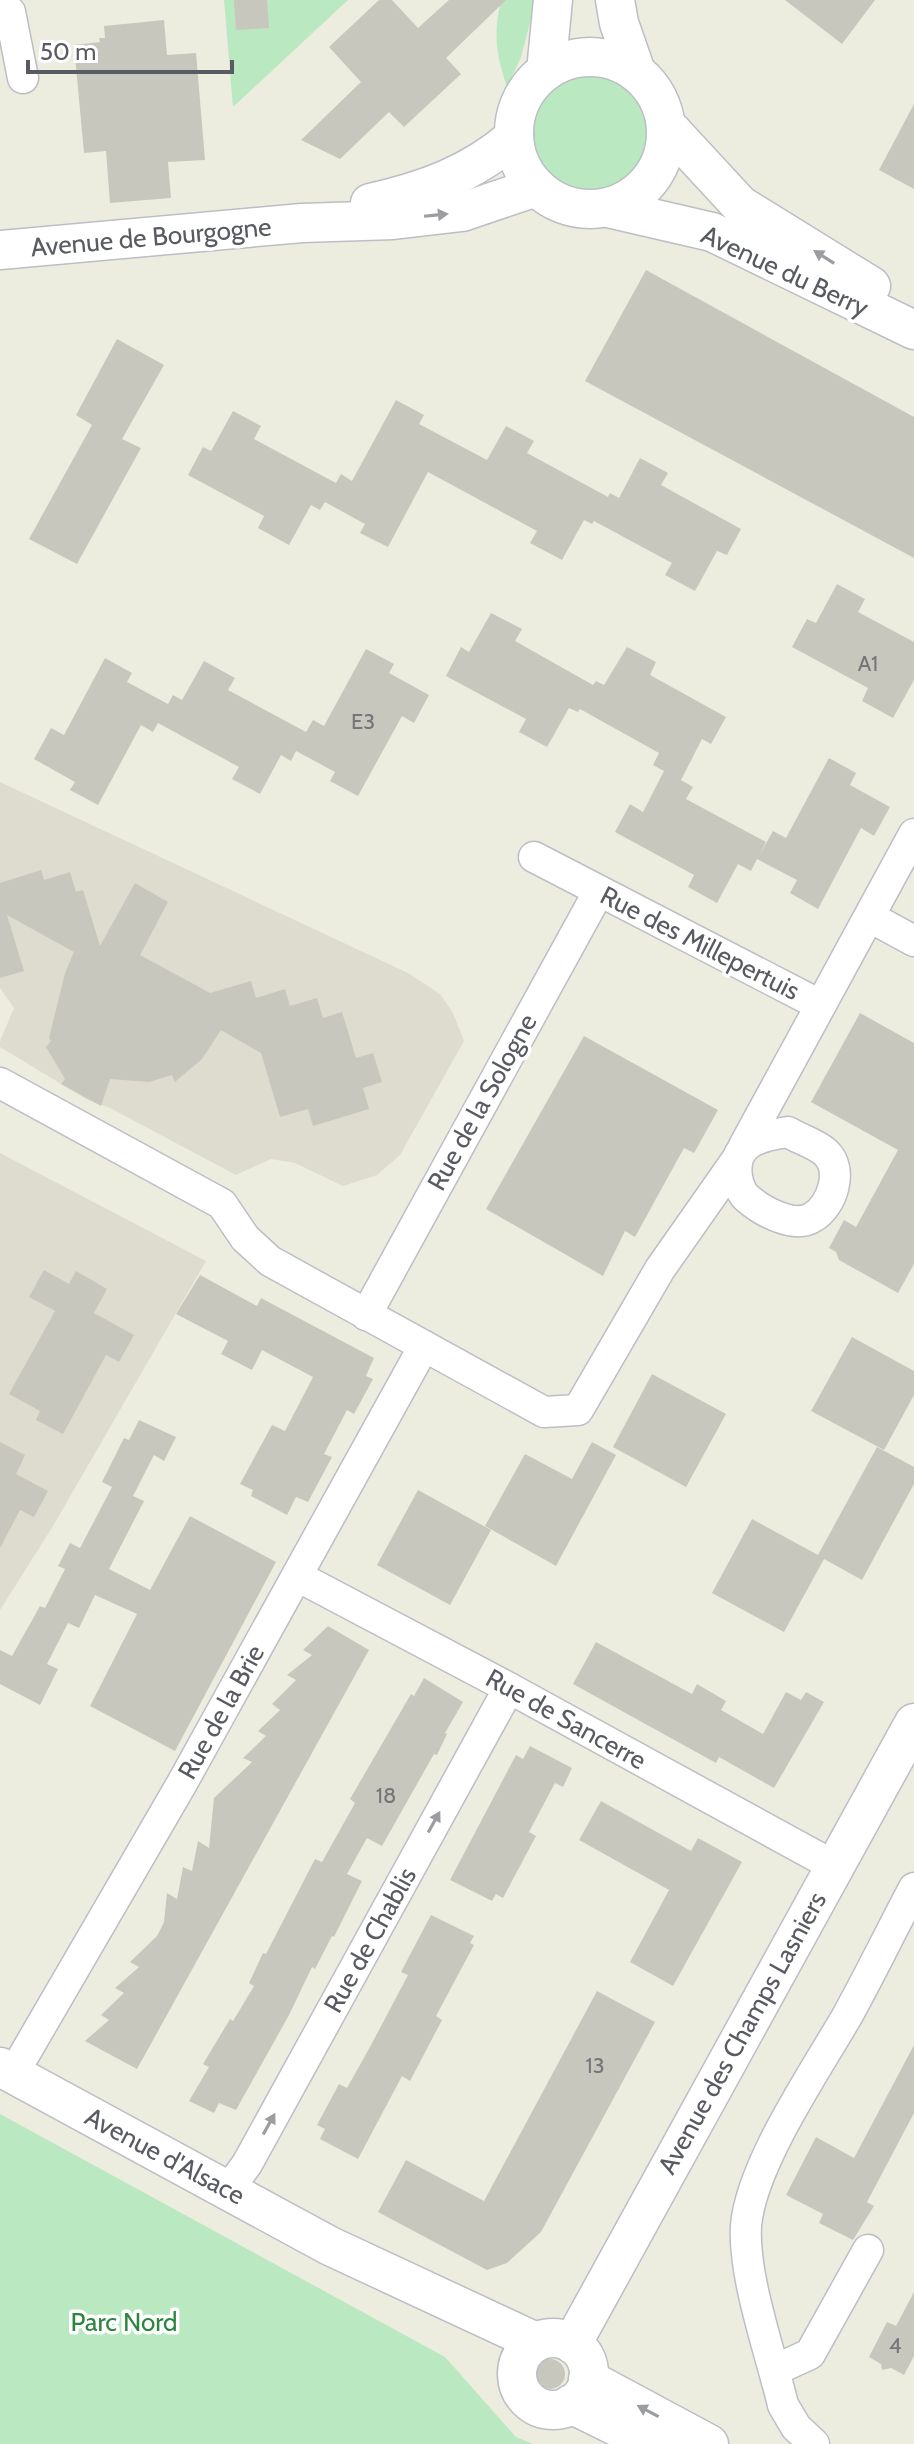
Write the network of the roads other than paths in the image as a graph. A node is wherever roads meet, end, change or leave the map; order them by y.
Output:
1 (553, 0) edge
2 (615, 0) edge
3 (0, 7) edge
4 (546, 71) junction
5 (636, 72) junction
6 (23, 78) dead end
7 (666, 125) junction
8 (514, 137) junction
9 (536, 187) junction
10 (608, 208) junction
11 (302, 223) junction
12 (0, 250) edge
13 (914, 312) edge
14 (914, 330) edge
15 (914, 834) edge
16 (534, 857) dead end
17 (599, 891) junction
18 (870, 917) junction
19 (914, 941) edge
20 (820, 1005) junction
21 (0, 1083) edge
22 (366, 1315) junction
23 (424, 1346) junction
24 (297, 1576) junction
25 (509, 1688) junction
26 (914, 1723) edge
27 (834, 1866) junction
28 (914, 1888) edge
29 (7, 2070) edge
30 (228, 2190) junction
31 (868, 2250) dead end
32 (542, 2350) junction
33 (775, 2370) junction
34 (579, 2392) junction
35 (652, 2444) edge
36 (709, 2444) edge
37 (814, 2444) edge

1 - 4 street
2 - 5 street
3 - 6 street
4 - 5 street
4 - 8 street
5 - 7 street
7 - 10 street
13 -> 7 street, Avenue du Berry
8 - 9 street
8 - 11 street, Avenue de Bourgogne
9 - 10 street
11 -> 9 street, Avenue de Bourgogne
10 - 14 street, Avenue du Berry
11 - 12 street, Avenue de Bourgogne
15 - 18 street, Rue des Millepertuis
16 - 17 street, Rue des Millepertuis
17 - 20 street, Rue des Millepertuis
17 - 22 street, Rue de la Sologne
18 - 19 street
18 - 20 street, Rue des Millepertuis
20 - 23 street
21 - 22 street
22 - 23 street
23 - 24 street, Rue de la Brie
24 - 25 street, Rue de Sancerre
24 - 29 street, Rue de la Brie
25 - 27 street, Rue de Sancerre
30 -> 25 street, Rue de Chablis
26 - 27 street, Avenue des Champs Lasniers
27 - 32 street, Avenue des Champs Lasniers
28 - 33 street
29 - 30 street, Avenue d'Alsace
30 - 32 street, Avenue d'Alsace
31 - 33 street
32 - 34 street
32 - 34 street
33 - 37 street
34 - 35 street
36 -> 34 street

